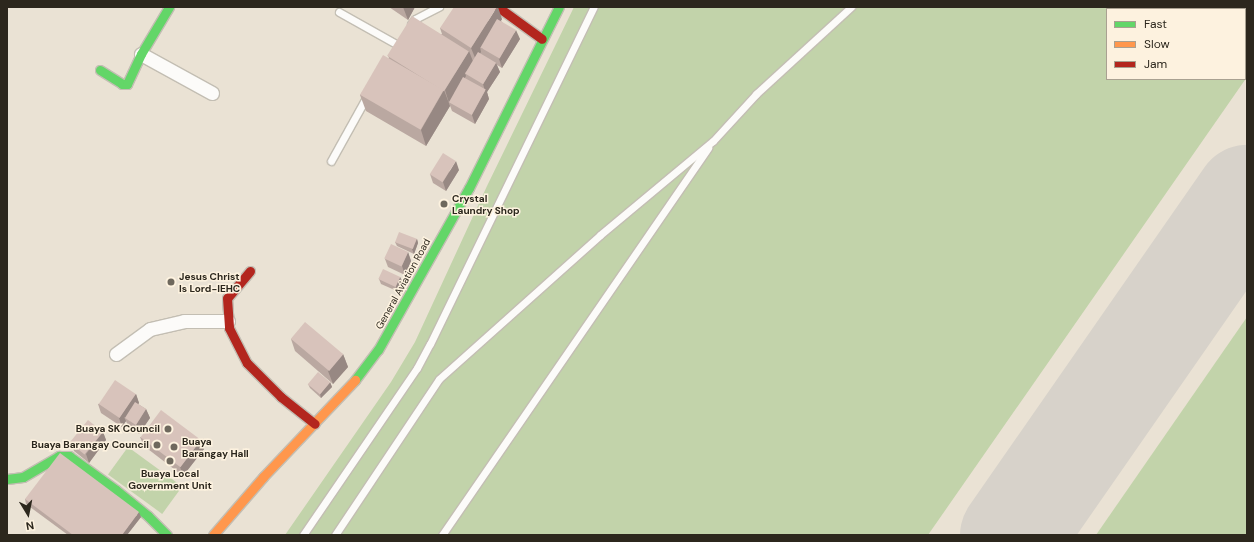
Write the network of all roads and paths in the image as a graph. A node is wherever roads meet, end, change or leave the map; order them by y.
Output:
1 (169, 7) edge
2 (439, 7) edge
3 (498, 7) edge
4 (559, 7) edge
5 (594, 7) edge
6 (851, 7) edge
7 (339, 12) dead end
8 (406, 31) edge
9 (401, 38) edge
10 (542, 39) junction
11 (396, 44) junction
12 (392, 51) edge
13 (141, 54) junction
14 (100, 70) dead end
15 (369, 92) edge
16 (212, 93) dead end
17 (713, 141) junction
18 (331, 161) dead end
19 (250, 271) dead end
20 (228, 321) junction
21 (116, 354) dead end
22 (315, 424) junction
23 (7, 479) edge
24 (167, 535) edge
25 (213, 535) edge
26 (303, 535) edge
27 (335, 535) edge
28 (442, 535) edge

1 - 13 main road
2 - 8 lane
3 - 10 main road
4 - 10 main road, General Aviation Road
5 - 26 lane
6 - 17 lane
7 - 11 lane
9 - 11 lane
10 - 22 main road, General Aviation Road
11 - 12 lane
13 - 14 main road
13 - 16 street
15 - 18 lane
17 - 27 lane
17 - 28 lane
19 - 20 main road
20 - 21 street
20 - 22 main road
22 - 25 main road, General Aviation Road
23 - 24 main road

